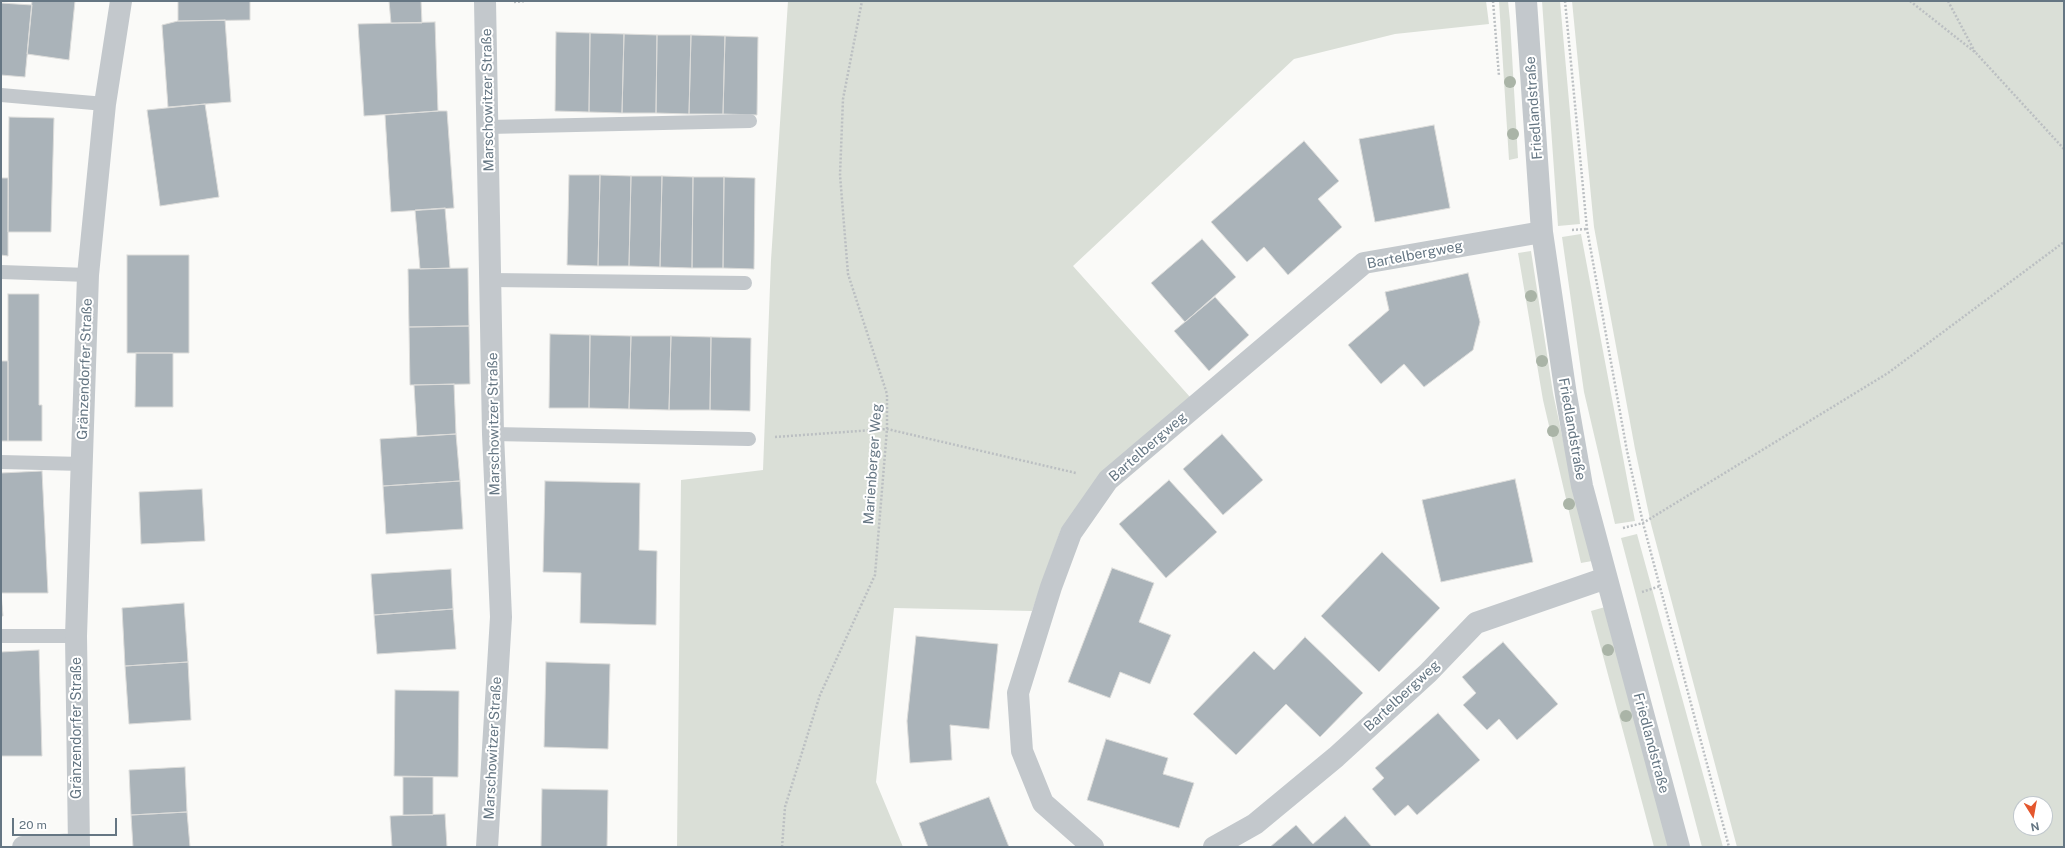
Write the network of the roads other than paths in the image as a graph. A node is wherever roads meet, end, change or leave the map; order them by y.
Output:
1 (121, 1) edge
2 (485, 1) edge
3 (1526, 1) edge
4 (1, 95) edge
5 (105, 104) junction
6 (750, 121) dead end
7 (488, 127) junction
8 (1542, 232) junction
9 (1, 272) edge
10 (88, 275) junction
11 (491, 280) junction
12 (745, 282) dead end
13 (493, 434) junction
14 (749, 439) road end
15 (1, 462) edge
16 (82, 464) junction
17 (1606, 578) junction
18 (1, 636) edge
19 (76, 636) junction
20 (78, 845) edge
21 (23, 847) edge
22 (487, 847) edge
23 (1093, 847) edge
24 (1214, 847) edge
25 (1679, 847) edge

1 - 5 street, Gränzendorfer Straße
2 - 7 street, Marschowitzer Straße
3 - 8 street, Friedlandstraße
4 - 5 lane
5 - 10 street, Gränzendorfer Straße
6 - 7 lane
7 - 11 street, Marschowitzer Straße
8 - 17 street, Friedlandstraße
8 - 23 street, Bartelbergweg
9 - 10 lane
10 - 16 street, Gränzendorfer Straße
11 - 12 lane
11 - 13 street, Marschowitzer Straße
13 - 14 lane
13 - 22 street, Marschowitzer Straße
15 - 16 lane
16 - 19 street, Gränzendorfer Straße
17 - 24 street, Bartelbergweg
17 - 25 street, Friedlandstraße
18 - 19 lane
19 - 20 street, Gränzendorfer Straße
20 - 21 street, Gränzendorfer Straße

